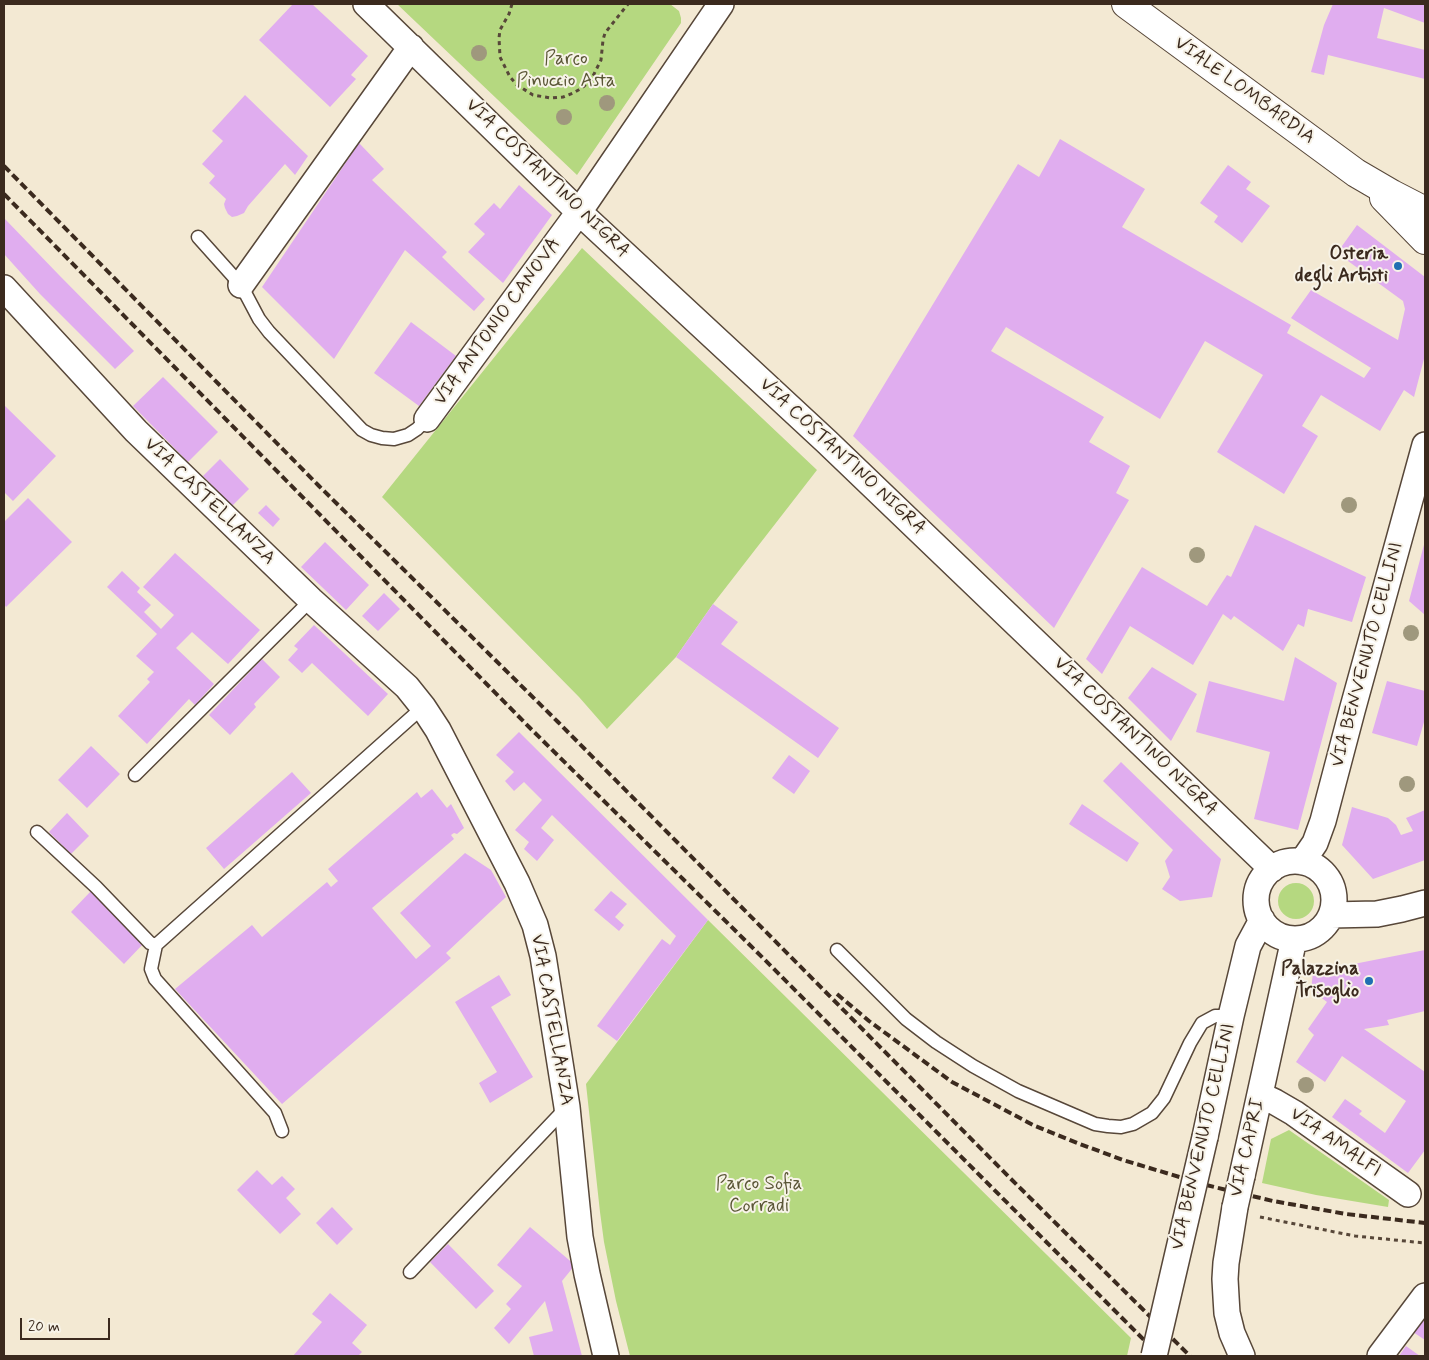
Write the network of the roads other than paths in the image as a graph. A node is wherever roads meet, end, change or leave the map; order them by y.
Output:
1 (366, 4) edge
2 (721, 4) edge
3 (1126, 4) edge
4 (411, 47) junction
5 (1363, 178) junction
6 (1425, 211) edge
7 (579, 212) junction
8 (198, 237) dead end
9 (1425, 240) edge
10 (241, 285) junction
11 (4, 288) edge
12 (427, 418) joint
13 (1425, 445) edge
14 (311, 600) junction
15 (423, 707) junction
16 (134, 775) dead end
17 (37, 832) dead end
18 (1302, 862) junction
19 (1272, 869) junction
20 (1425, 903) edge
21 (1331, 915) junction
22 (1262, 920) junction
23 (1294, 939) junction
24 (156, 945) junction
25 (837, 950) dead end
26 (1231, 1016) junction
27 (1260, 1095) junction
28 (567, 1107) junction
29 (282, 1131) dead end
30 (1408, 1194) dead end
31 (410, 1272) dead end
32 (1425, 1296) edge
33 (606, 1356) edge
34 (1154, 1356) edge
35 (1242, 1356) edge
36 (1380, 1356) edge

1 - 4 street, VIA COSTANTINO NIGRA
2 - 7 street, VIA ANTONIO CANOVA
3 - 5 street, VIALE LOMBARDIA
4 - 7 street, VIA COSTANTINO NIGRA
4 - 10 street
5 - 6 street, VIALE LOMBARDIA
5 - 9 street, VIALE LOMBARDIA
7 - 12 street, VIA ANTONIO CANOVA
7 - 19 street, VIA COSTANTINO NIGRA
8 - 10 lane
10 - 12 lane
11 - 14 street, VIA CASTELLANZA
13 - 18 street, VIA BENVENUTO CELLINI
14 - 15 street, VIA CASTELLANZA
14 - 16 lane
15 - 24 lane
15 - 28 street, VIA CASTELLANZA
17 - 24 lane
18 - 19 street
18 - 21 street
19 - 22 street
20 - 21 street
21 - 23 street
22 - 23 street
22 - 26 street, VIA BENVENUTO CELLINI
23 - 27 street, VIA CAPRI
24 - 29 lane
25 - 26 lane
26 - 34 street, VIA BENVENUTO CELLINI, bridge
27 - 30 street, VIA AMALFI
27 - 35 street, VIA CAPRI, bridge
28 - 31 lane
28 - 33 street, VIA CASTELLANZA
32 - 36 street

